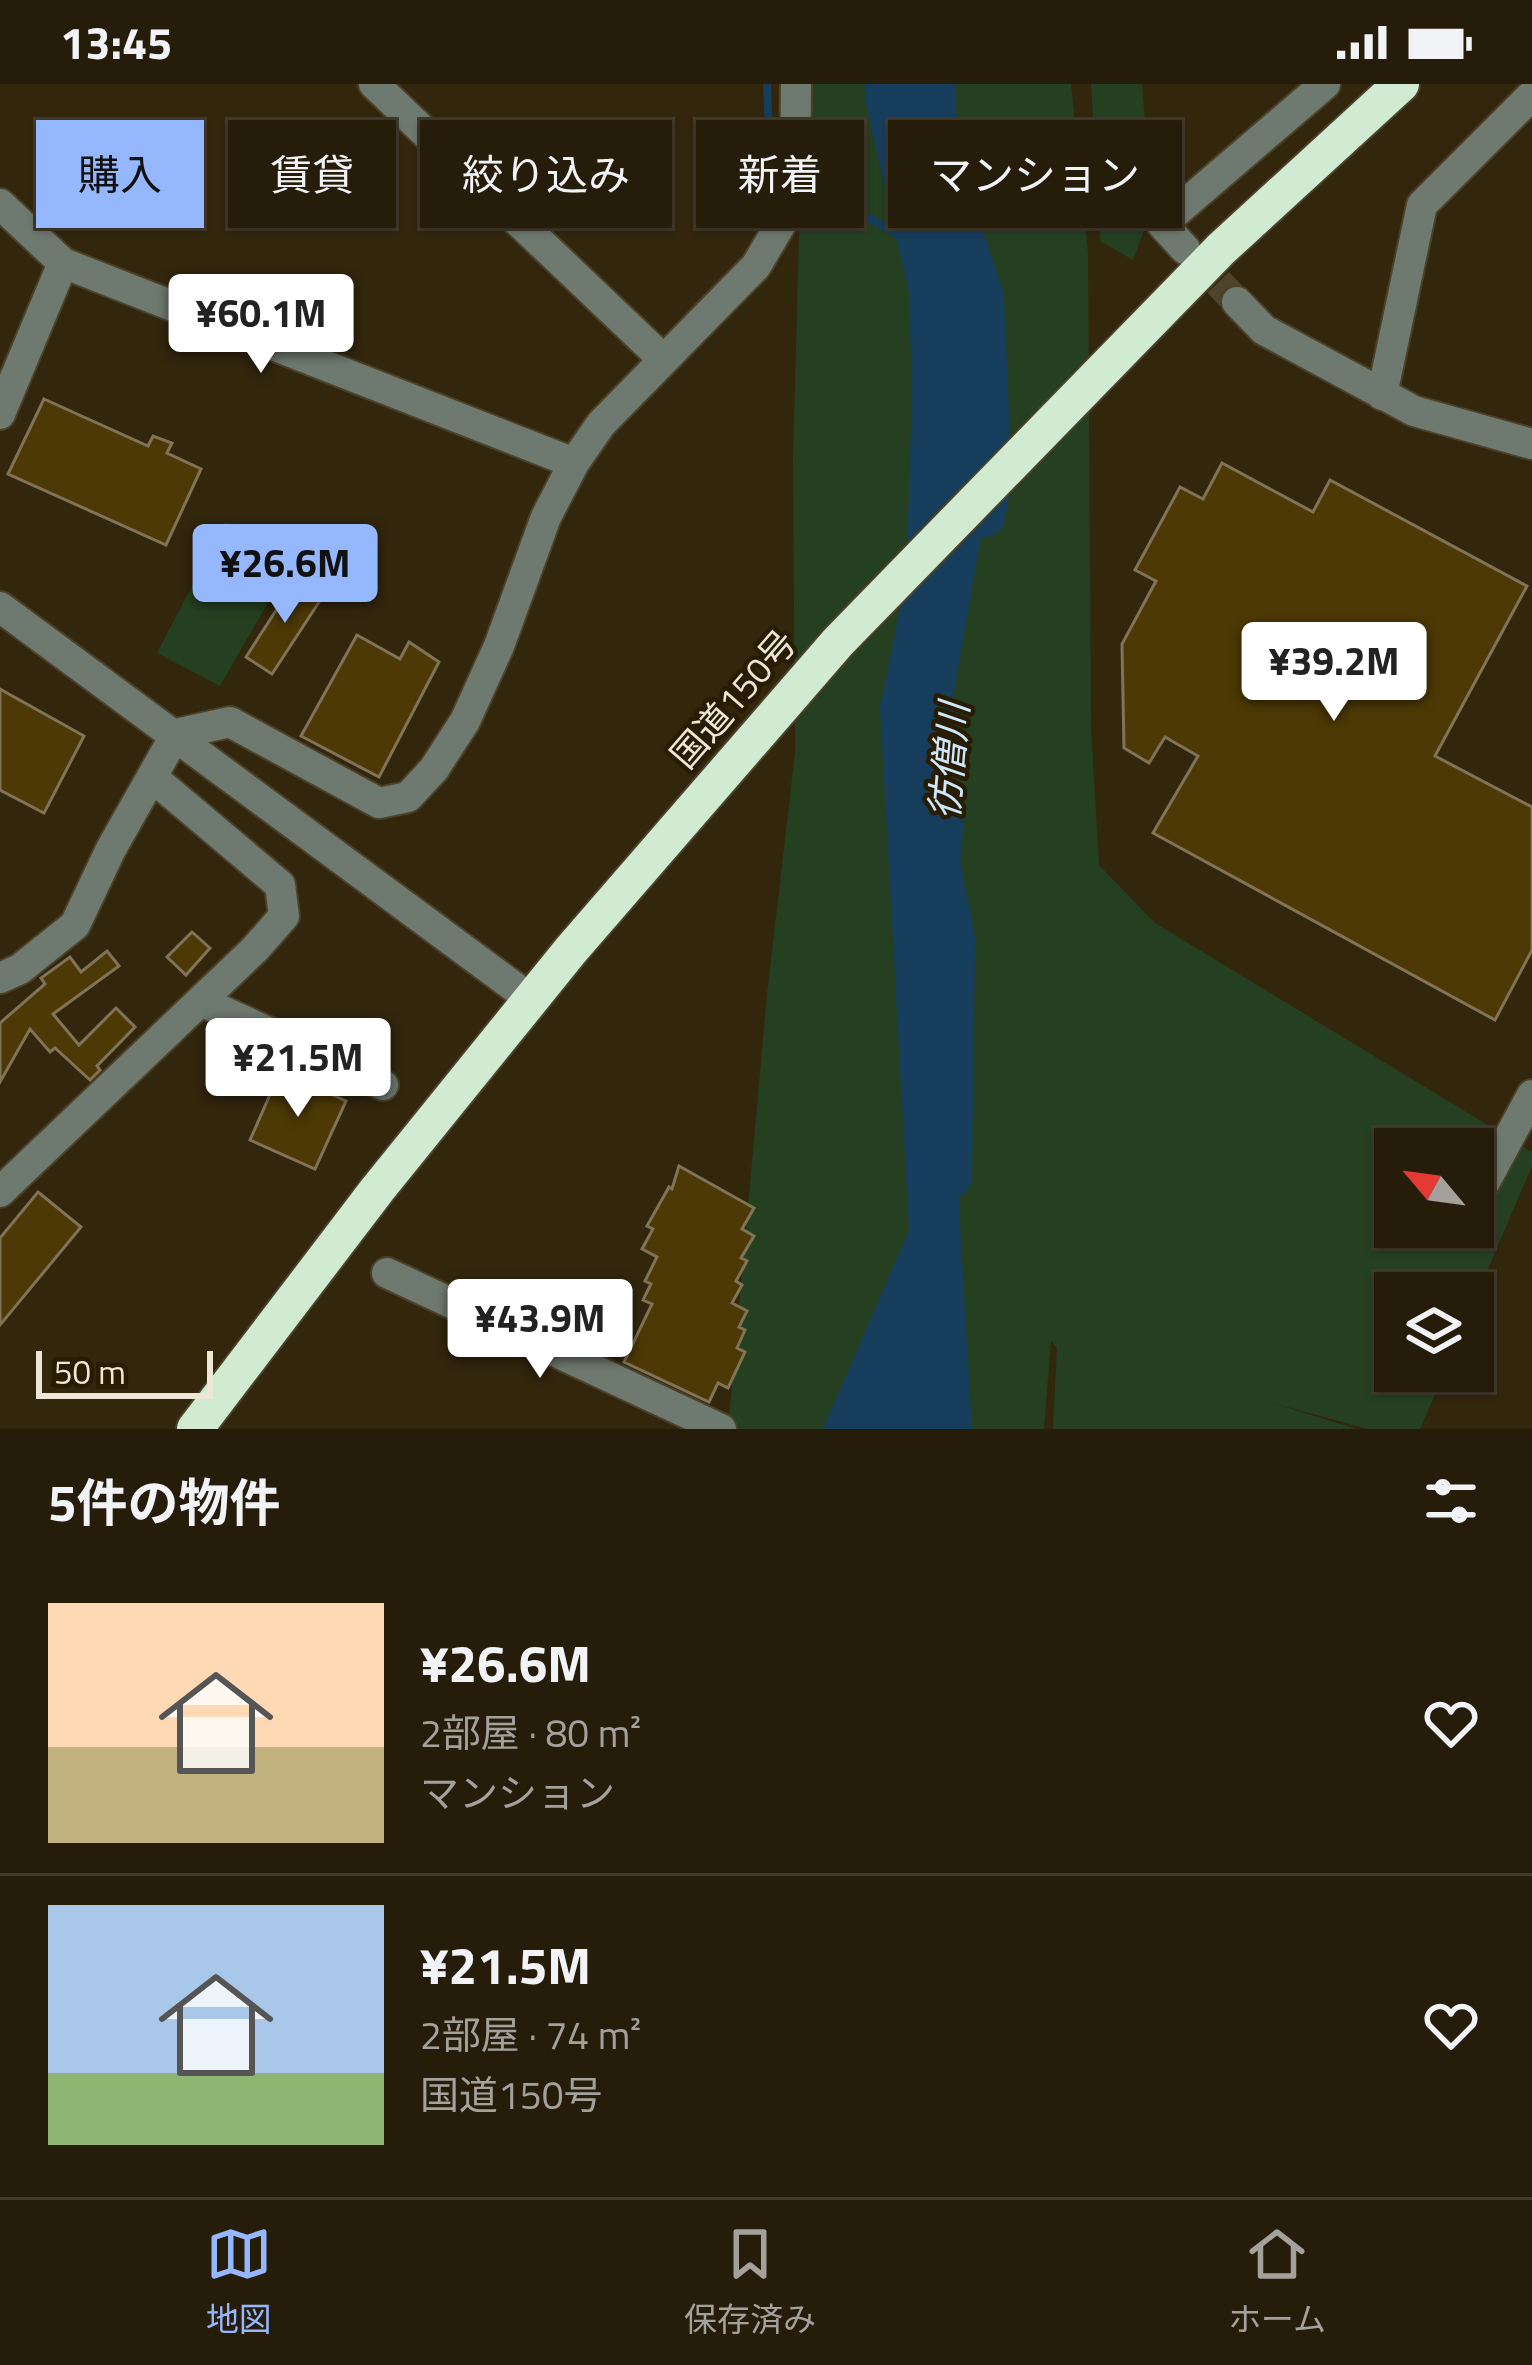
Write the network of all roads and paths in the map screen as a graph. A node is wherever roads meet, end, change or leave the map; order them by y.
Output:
1 (374, 84) edge
2 (796, 84) edge
3 (1325, 84) edge
4 (1401, 84) edge
5 (1532, 95) edge
6 (0, 204) edge
7 (1185, 249) tunnel mouth
8 (63, 262) junction
9 (1237, 302) tunnel mouth
10 (664, 360) junction
11 (1382, 395) junction
12 (0, 414) edge
13 (1532, 444) edge
14 (574, 463) junction
15 (0, 607) edge
16 (176, 734) junction
17 (152, 777) junction
18 (0, 978) edge
19 (532, 1000) junction
20 (200, 1001) junction
21 (383, 1085) dead end
22 (1532, 1095) edge
23 (1494, 1165) edge
24 (0, 1192) edge
25 (387, 1273) dead end
26 (195, 1429) edge
27 (721, 1429) edge

1 - 10 street
2 - 10 street
3 - 7 street
4 - 19 highway, 国道150号
5 - 11 street
6 - 8 street
8 - 12 street
8 - 14 street
9 - 11 street
10 - 14 street
11 - 13 street
14 - 16 street
15 - 16 street
16 - 17 street
16 - 19 street
17 - 18 street
17 - 20 street
19 - 26 highway, 国道150号
20 - 21 street
20 - 24 street
22 - 23 street
25 - 27 street

